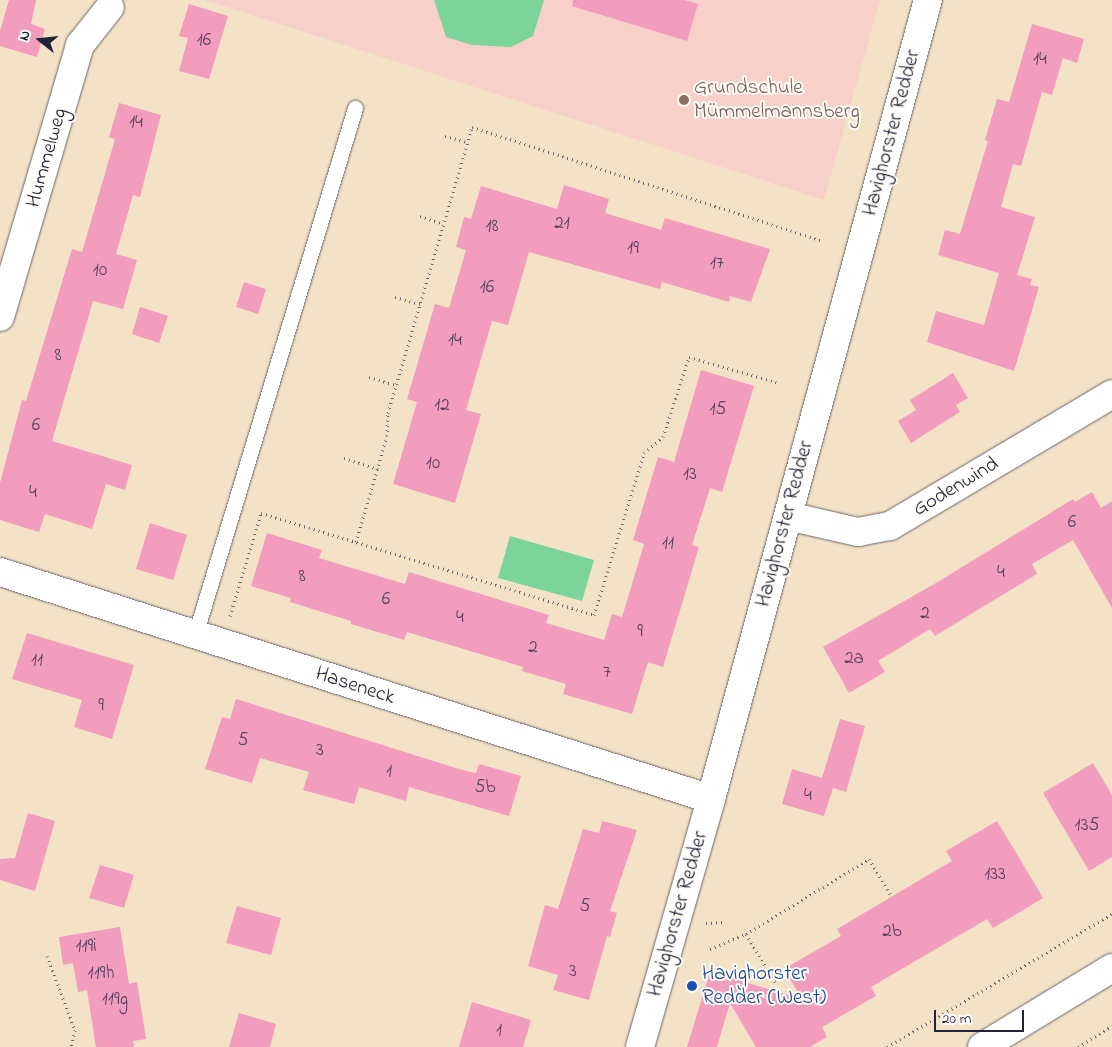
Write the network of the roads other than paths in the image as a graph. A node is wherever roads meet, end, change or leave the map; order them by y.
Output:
1 (928, 0) edge
2 (110, 7) dead end
3 (355, 108) dead end
4 (0, 317) edge
5 (1112, 394) edge
6 (788, 516) junction
7 (0, 572) edge
8 (195, 635) junction
9 (711, 799) junction
10 (1112, 968) edge
11 (640, 1047) edge
12 (982, 1047) edge

1 - 6 street, Havighorster Redder
2 - 4 street, Hummelweg
3 - 8 lane
5 - 6 street, Godenwind
6 - 9 street, Havighorster Redder
7 - 8 street, Haseneck
8 - 9 street, Haseneck
9 - 11 street, Havighorster Redder
10 - 12 street

